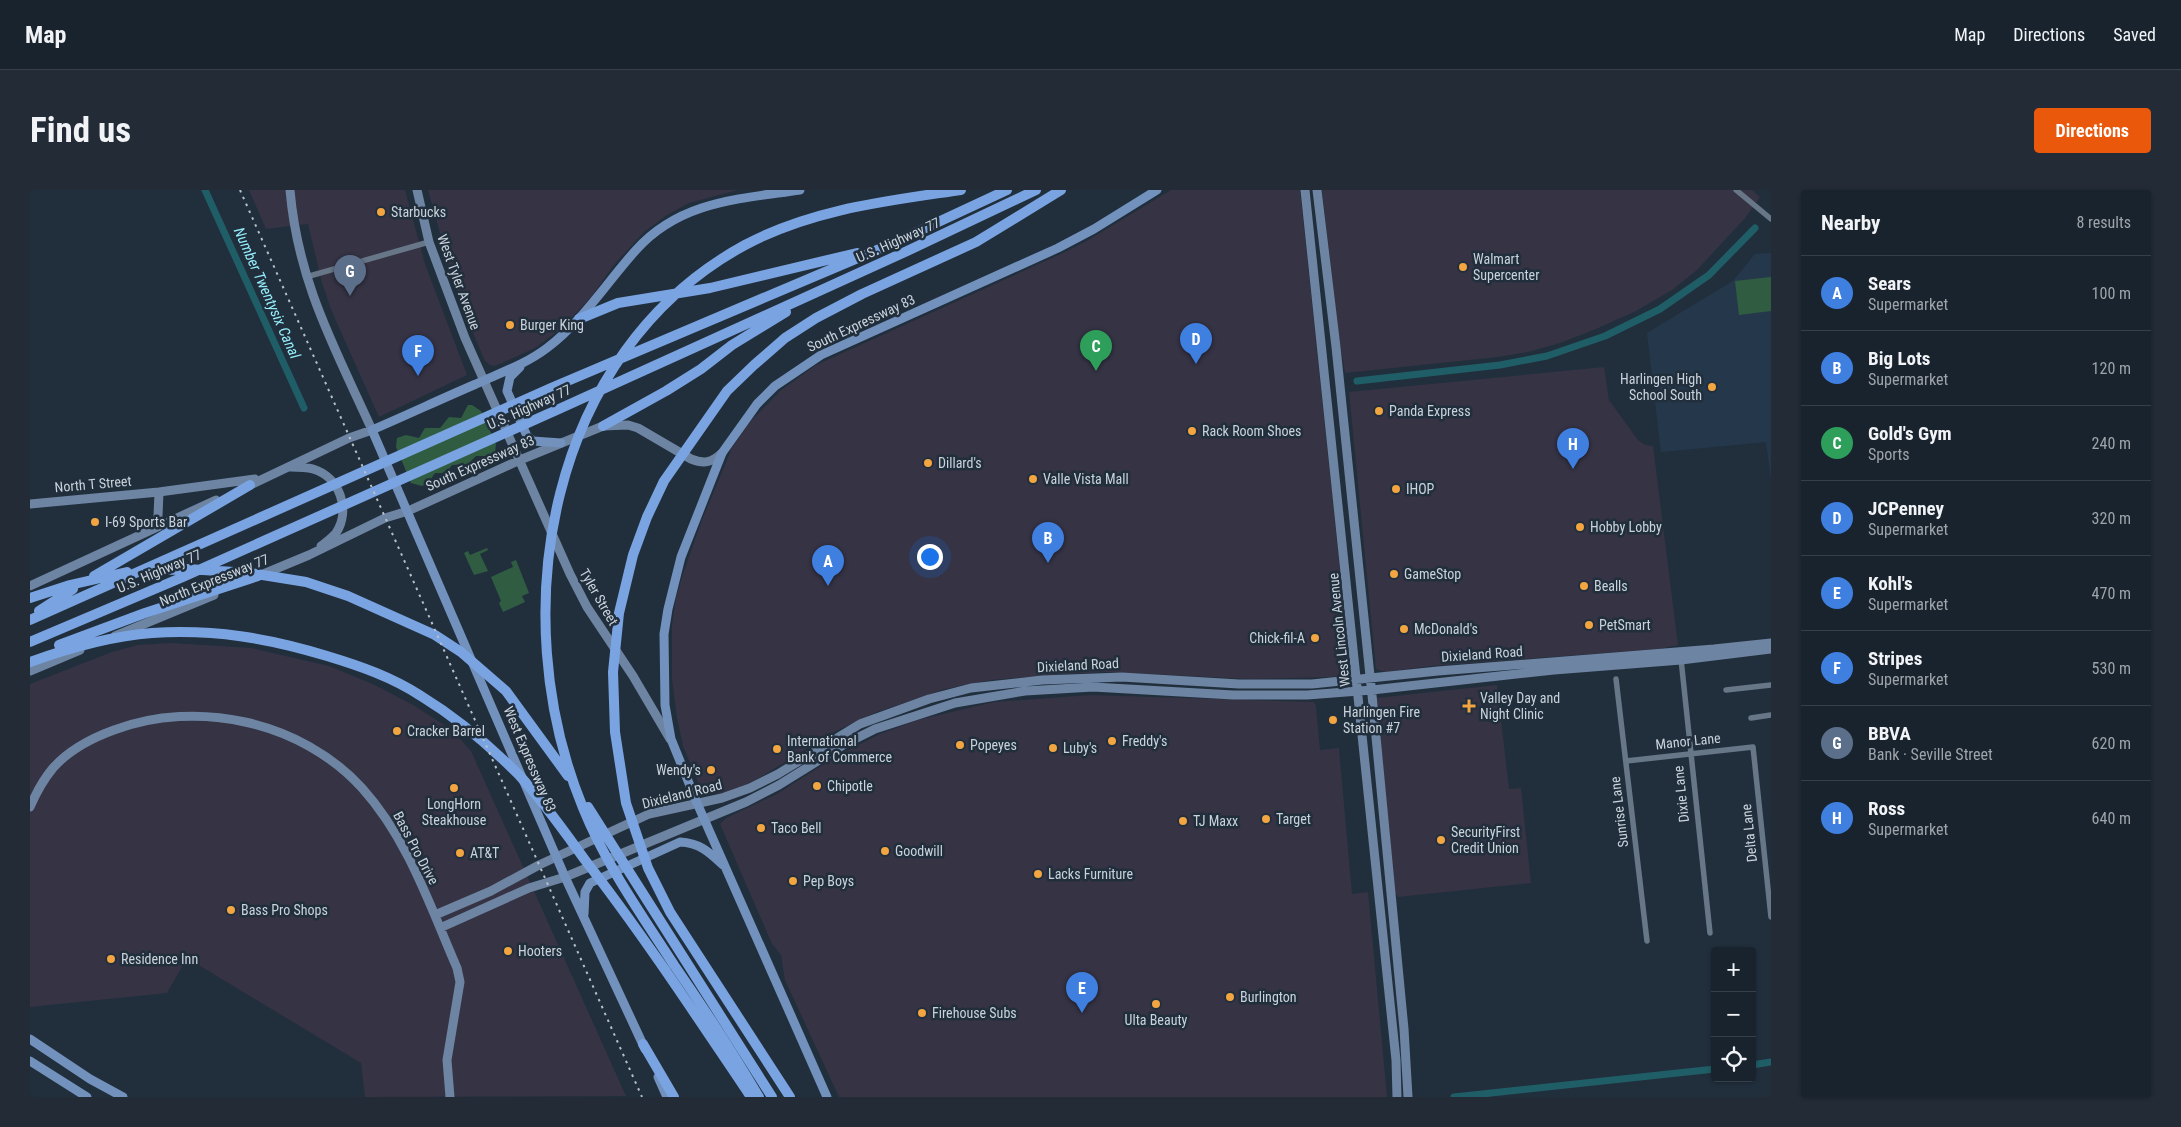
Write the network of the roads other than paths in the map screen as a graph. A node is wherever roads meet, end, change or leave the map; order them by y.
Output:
1 (290, 190) edge
2 (417, 190) edge
3 (800, 190) edge
4 (960, 190) edge
5 (1007, 190) edge
6 (1036, 190) edge
7 (1061, 190) edge
8 (1157, 190) edge
9 (1305, 190) edge
10 (1317, 190) edge
11 (1736, 190) edge
12 (774, 192) edge
13 (1771, 219) edge
14 (429, 242) junction
15 (892, 244) junction
16 (306, 277) junction
17 (825, 288) junction
18 (579, 319) junction
19 (523, 363) junction
20 (483, 381) junction
21 (603, 426) junction
22 (372, 430) junction
23 (561, 443) junction
24 (722, 453) junction
25 (520, 460) junction
26 (287, 467) junction
27 (265, 477) junction
28 (250, 485) junction
29 (159, 492) junction
30 (30, 504) edge
31 (408, 511) junction
32 (155, 528) junction
33 (309, 556) junction
34 (272, 571) junction
35 (30, 586) edge
36 (30, 598) edge
37 (30, 618) edge
38 (30, 642) edge
39 (1771, 643) edge
40 (1771, 649) edge
41 (30, 656) edge
42 (1680, 656) junction
43 (30, 662) edge
44 (30, 671) edge
45 (1370, 679) junction
46 (1616, 679) dead end
47 (1358, 680) junction
48 (1771, 685) edge
49 (1372, 690) junction
50 (1726, 690) dead end
51 (1359, 691) junction
52 (1771, 715) edge
53 (1751, 718) dead end
54 (671, 740) junction
55 (1752, 746) joint
56 (1689, 752) junction
57 (1626, 760) junction
58 (697, 803) junction
59 (30, 807) edge
60 (704, 819) junction
61 (557, 858) junction
62 (727, 869) junction
63 (565, 877) junction
64 (435, 915) junction
65 (583, 916) junction
66 (1771, 917) edge
67 (440, 928) junction
68 (1710, 933) dead end
69 (1647, 941) dead end
70 (30, 1039) edge
71 (30, 1044) edge
72 (643, 1044) junction
73 (54, 1057) junction
74 (30, 1061) edge
75 (87, 1097) edge
76 (123, 1097) edge
77 (450, 1097) edge
78 (667, 1097) edge
79 (674, 1097) edge
80 (752, 1097) edge
81 (759, 1097) edge
82 (772, 1097) edge
83 (790, 1097) edge
84 (828, 1097) edge
85 (1398, 1097) edge
86 (1408, 1097) edge

1 - 16 main road
2 - 14 main road, West Tyler Avenue
3 - 12 main road
4 - 81 highway
5 - 15 highway, U.S. Highway 77
6 - 17 highway, U.S. Highway 77
7 - 83 highway
8 - 24 main road, South Expressway 83
9 - 47 main road, West Lincoln Avenue
10 - 45 main road, West Lincoln Avenue
11 - 13 street
12 - 18 main road
14 - 16 street
14 - 20 main road, West Tyler Avenue
15 - 18 highway
15 - 37 highway, U.S. Highway 77
16 - 22 main road
17 - 21 highway
17 - 38 highway, U.S. Highway 77
18 - 19 main road
19 - 20 main road
19 - 23 main road
20 - 22 main road
20 - 25 main road, West Tyler Avenue
21 - 23 main road, South Expressway 83
21 - 24 main road, South Expressway 83
22 - 26 main road
22 - 31 main road, West Expressway 83
23 - 25 main road, South Expressway 83
24 - 54 main road
25 - 31 main road, South Expressway 83
25 - 54 main road, Tyler Street
26 - 27 main road
26 - 33 main road
27 - 28 main road
27 - 29 main road, North T Street
28 - 32 main road
28 - 37 highway
29 - 30 main road, North T Street
29 - 32 main road
31 - 33 main road, North Expressway 77
31 - 61 main road, West Expressway 83
32 - 35 main road
33 - 34 main road, North Expressway 77
34 - 41 highway
34 - 44 main road, North Expressway 77
36 - 82 highway
39 - 42 main road, Dixieland Road
40 - 42 main road, Dixieland Road
42 - 45 main road, Dixieland Road
42 - 49 main road, Dixieland Road
42 - 56 street, Dixie Lane
43 - 80 highway
45 - 47 main road, Dixieland Road
45 - 49 main road, West Lincoln Avenue
46 - 57 street, Sunrise Lane
47 - 51 main road, West Lincoln Avenue
47 - 58 main road, Dixieland Road
48 - 50 street
49 - 51 main road, Dixieland Road
49 - 86 main road, West Lincoln Avenue
51 - 60 main road, Dixieland Road
51 - 85 main road, West Lincoln Avenue
52 - 53 street
54 - 58 main road
55 - 56 street, Manor Lane
55 - 66 street, Delta Lane
56 - 57 street, Manor Lane
56 - 68 street, Dixie Lane
57 - 69 street, Sunrise Lane
58 - 60 main road
58 - 61 main road, Dixieland Road
59 - 64 main road, Bass Pro Drive
60 - 62 main road
60 - 63 main road, Dixieland Road
61 - 63 main road, West Expressway 83
61 - 64 main road, Dixieland Road
62 - 65 main road
62 - 84 main road
63 - 65 main road, West Expressway 83
63 - 67 main road, Dixieland Road
64 - 67 main road, Bass Pro Drive
65 - 72 main road, West Expressway 83
67 - 77 main road, Bass Pro Drive
70 - 73 main road
71 - 73 main road
72 - 78 main road, West Expressway 83
72 - 79 highway
73 - 76 main road
74 - 75 main road

